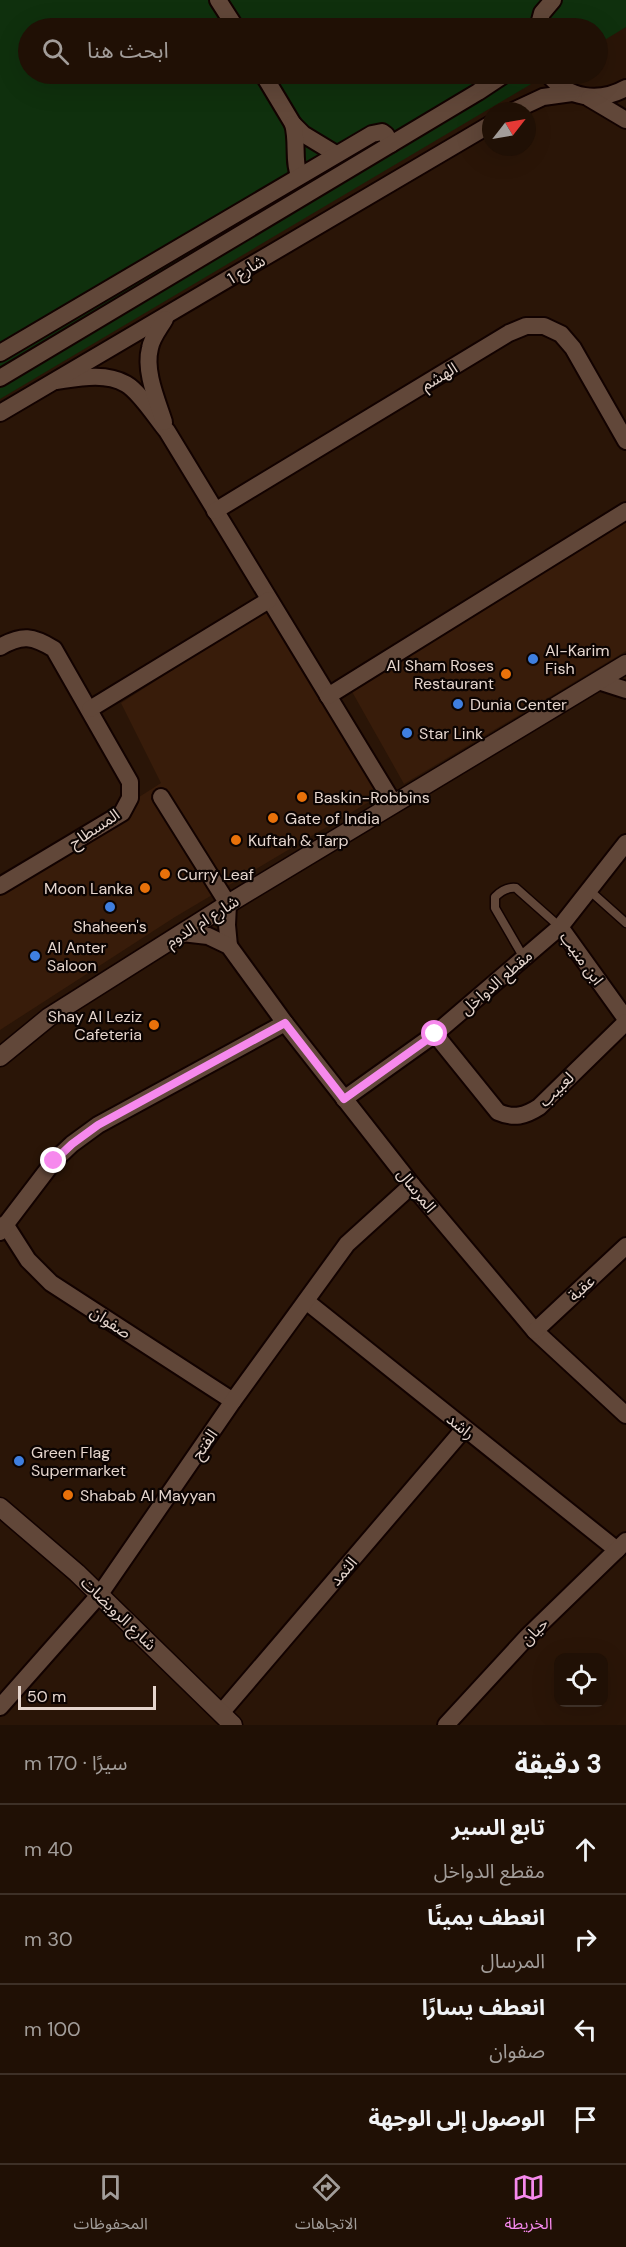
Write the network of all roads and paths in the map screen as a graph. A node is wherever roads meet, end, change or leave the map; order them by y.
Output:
1 (218, 0) edge
2 (230, 18) edge
3 (269, 84) edge
4 (489, 84) edge
5 (558, 84) edge
6 (626, 88) edge
7 (572, 93) junction
8 (589, 98) junction
9 (532, 102) edge
10 (626, 120) edge
11 (293, 124) junction
12 (482, 129) edge
13 (391, 144) junction
14 (336, 154) junction
15 (299, 175) junction
16 (166, 317) junction
17 (0, 353) edge
18 (0, 378) edge
19 (56, 381) junction
20 (0, 413) edge
21 (166, 431) junction
22 (626, 441) edge
23 (215, 512) junction
24 (626, 512) edge
25 (269, 600) junction
26 (0, 647) edge
27 (626, 664) edge
28 (598, 681) junction
29 (626, 690) edge
30 (327, 696) junction
31 (90, 709) junction
32 (161, 797) dead end
33 (394, 804) junction
34 (626, 843) edge
35 (0, 886) edge
36 (589, 890) junction
37 (228, 904) junction
38 (626, 923) edge
39 (560, 927) junction
40 (182, 933) junction
41 (229, 946) junction
42 (524, 958) junction
43 (626, 1021) edge
44 (285, 1023) junction
45 (435, 1034) junction
46 (0, 1057) edge
47 (344, 1099) junction
48 (412, 1185) junction
49 (3, 1228) edge
50 (626, 1246) edge
51 (306, 1301) junction
52 (536, 1331) junction
53 (233, 1401) junction
54 (626, 1415) edge
55 (464, 1428) junction
56 (0, 1508) edge
57 (621, 1546) edge
58 (100, 1594) junction
59 (0, 1707) edge
60 (227, 1719) edge
61 (446, 1725) edge

1 - 2 street
3 - 11 street
4 - 13 street, شارع 1
5 - 7 street
6 - 8 street
7 - 8 street
7 - 9 street
8 - 10 street
11 - 14 street
11 - 15 street
12 - 16 street, شارع 1
13 - 14 street
13 - 18 street, شارع 1
14 - 15 street
15 - 17 street
16 - 19 street, شارع 1
16 - 21 street
19 - 20 street, شارع 1
19 - 21 street
21 - 23 street
22 - 23 street, الهشم
23 - 25 street
24 - 30 street
25 - 30 street
25 - 31 street
26 - 31 street, المسطاح
27 - 28 street, شارع ام الدوم
28 - 29 street
28 - 33 street, شارع ام الدوم
30 - 33 street
31 - 35 street, المسطاح
32 - 37 street
33 - 37 street, شارع ام الدوم
34 - 36 street, مقطع الدواخل
36 - 38 lane
36 - 39 street, مقطع الدواخل
37 - 40 street, شارع ام الدوم
37 - 41 street
39 - 42 street, مقطع الدواخل
39 - 42 lane
39 - 43 street, ابن منيب
40 - 41 street
40 - 46 street, شارع ام الدوم
41 - 44 street, المرسال
42 - 45 street, مقطع الدواخل
43 - 45 street, لعبيب
44 - 47 street, المرسال
44 - 49 street, صفوان
45 - 47 street, مقطع الدواخل
47 - 48 street, المرسال
48 - 51 street, الفتح
48 - 52 street, المرسال
49 - 53 street, صفوان
50 - 52 street, عقبة
51 - 53 street, الفتح
51 - 55 street, راشد
52 - 54 street, المرسال
53 - 58 street, الفتح
55 - 57 street, راشد
55 - 60 street, الثمد
56 - 58 street, شارع الرويضات
57 - 61 street, حيان
58 - 59 street, الفتح
58 - 60 street, شارع الرويضات

